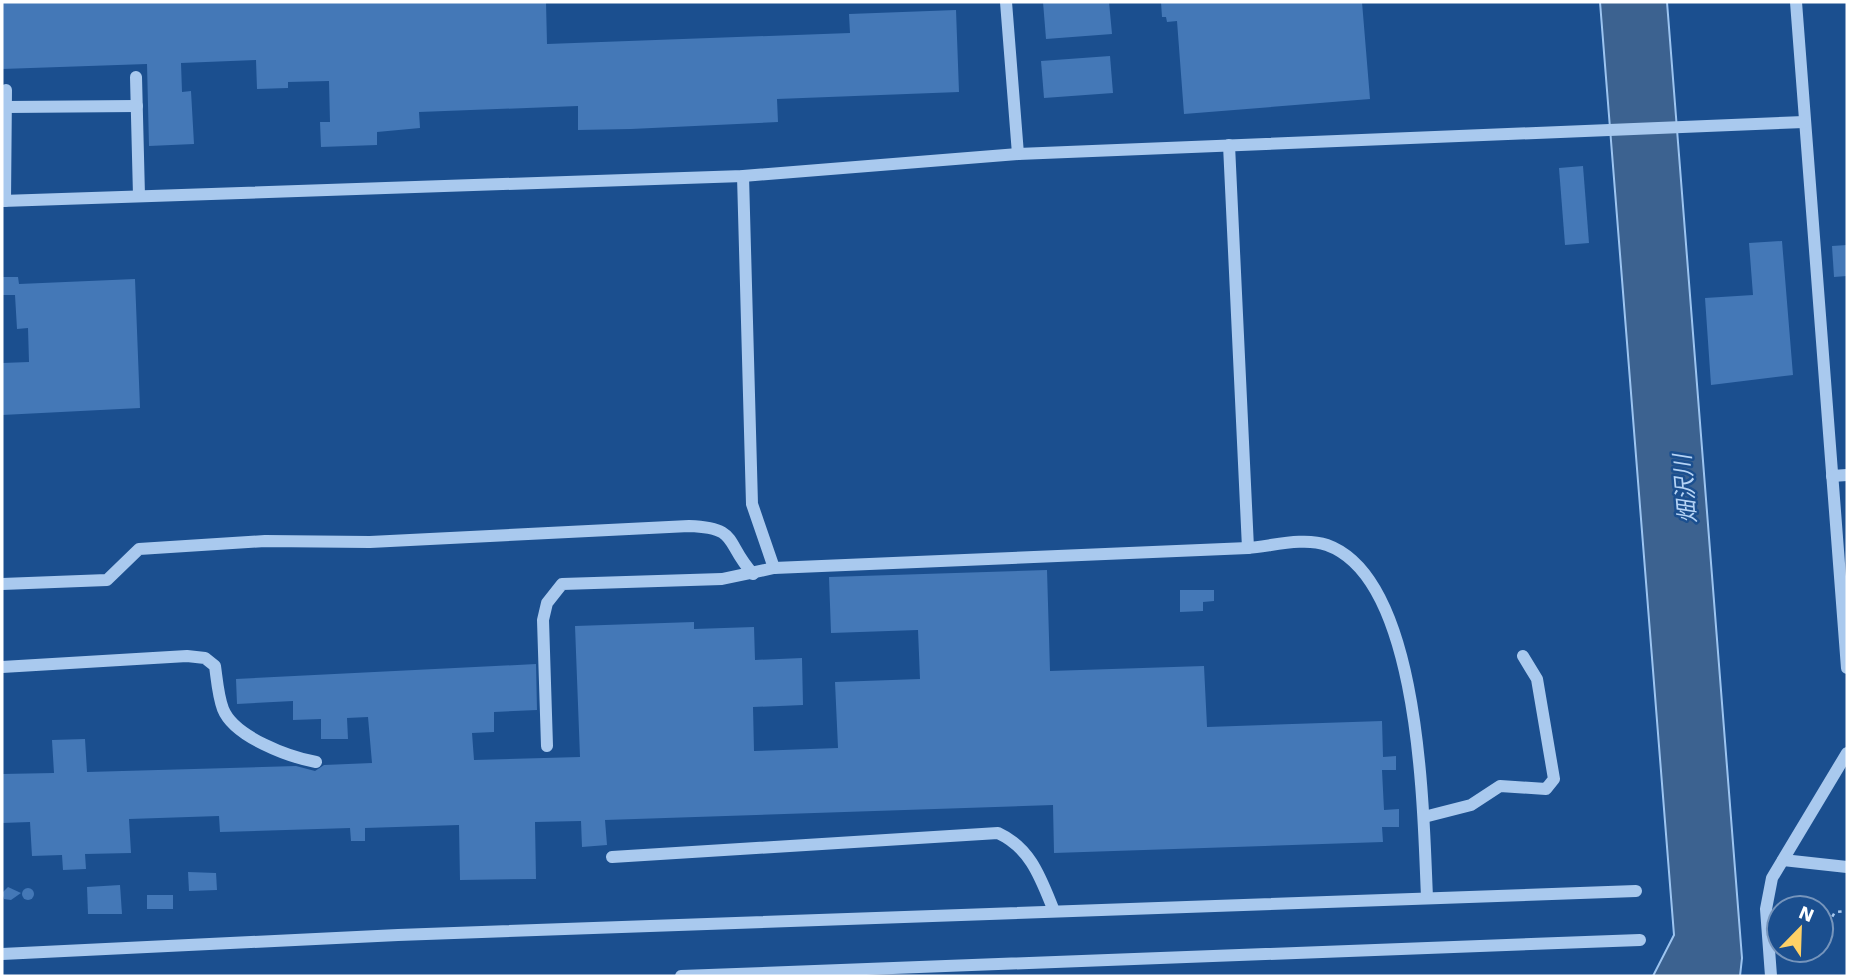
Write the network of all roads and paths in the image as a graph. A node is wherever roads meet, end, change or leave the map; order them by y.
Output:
1 (1006, 2) edge
2 (1796, 2) edge
3 (136, 77) dead end
4 (6, 90) dead end
5 (137, 106) junction
6 (6, 107) junction
7 (1804, 122) junction
8 (4, 143) edge
9 (1229, 145) junction
10 (1018, 153) junction
11 (743, 176) junction
12 (139, 196) junction
13 (3, 201) edge
14 (1847, 475) edge
15 (1832, 476) junction
16 (1248, 548) junction
17 (774, 568) junction
18 (753, 574) junction
19 (2, 584) edge
20 (1523, 656) dead end
21 (2, 667) edge
22 (1847, 668) edge
23 (547, 746) dead end
24 (1847, 753) edge
25 (316, 762) dead end
26 (1423, 817) junction
27 (612, 857) dead end
28 (1783, 860) junction
29 (1847, 867) edge
30 (1636, 891) dead end
31 (1427, 897) junction
32 (1054, 911) junction
33 (1640, 940) dead end
34 (2, 954) edge
35 (681, 976) edge
36 (1771, 976) edge

1 - 10 street
2 - 7 street
3 - 5 street
4 - 6 street
5 - 6 street
5 - 12 street
6 - 8 street
7 - 9 street
7 - 15 street
8 - 13 street
9 - 10 street
9 - 16 street
10 - 11 street
11 - 12 street
11 - 17 street
12 - 13 street
14 - 15 street
15 - 22 street
16 - 17 street
16 - 26 street
17 - 18 street
18 - 19 street
18 - 23 street
20 - 26 street
21 - 25 street
24 - 28 street
26 - 31 street
27 - 32 street
28 - 29 street
28 - 36 street
30 - 31 street
31 - 32 street
32 - 34 street
33 - 35 street

